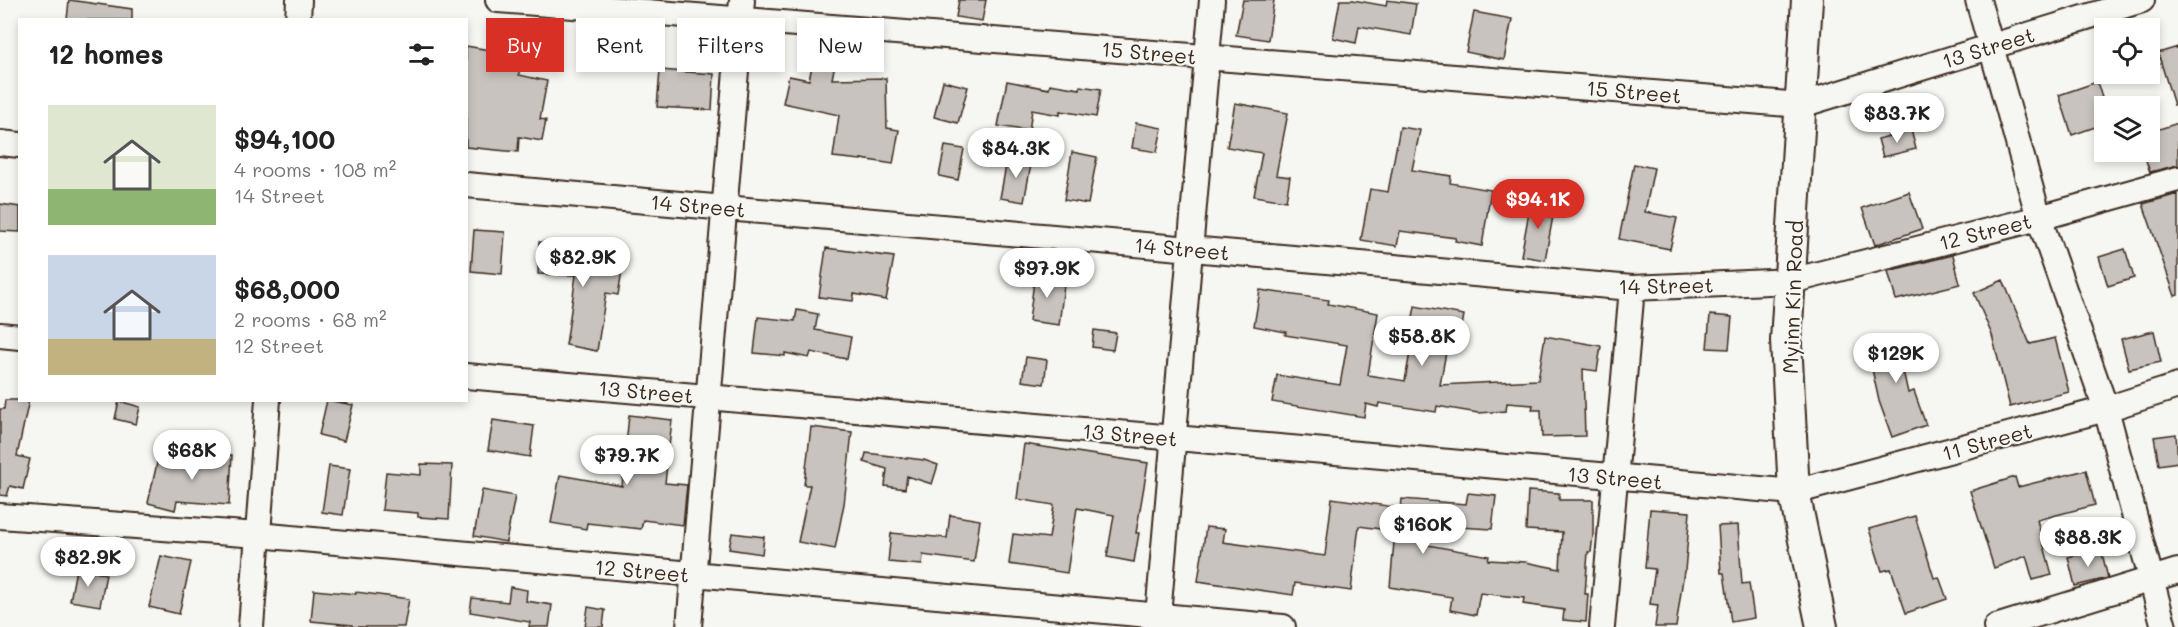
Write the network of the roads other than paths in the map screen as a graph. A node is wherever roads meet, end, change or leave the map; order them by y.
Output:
1 (299, 0) edge
2 (498, 0) edge
3 (1212, 0) edge
4 (1807, 0) edge
5 (1978, 0) edge
6 (2142, 0) edge
7 (741, 10) edge
8 (298, 18) edge
9 (1991, 46) junction
10 (1207, 57) junction
11 (1801, 105) junction
12 (0, 144) edge
13 (18, 145) edge
14 (2178, 179) edge
15 (468, 185) edge
16 (724, 208) junction
17 (2039, 218) junction
18 (1190, 249) junction
19 (1791, 281) junction
20 (1632, 288) junction
21 (0, 336) edge
22 (18, 337) edge
23 (468, 376) edge
24 (2178, 386) edge
25 (709, 397) junction
26 (268, 402) edge
27 (2106, 409) junction
28 (1174, 438) junction
29 (1615, 477) junction
30 (1794, 492) junction
31 (0, 516) edge
32 (258, 535) junction
33 (2178, 571) edge
34 (694, 574) junction
35 (2150, 579) junction
36 (1158, 621) edge
37 (251, 627) edge
38 (689, 627) edge
39 (1283, 627) edge
40 (1602, 627) edge
41 (1822, 627) edge
42 (1996, 627) edge
43 (2164, 627) edge

1 - 8 street
2 - 7 street, 15 Street
3 - 10 street
4 - 11 street, Myinn Kin Road
5 - 9 street
6 - 9 street, 13 Street
7 - 10 street, 15 Street
7 - 16 street
9 - 11 street, 13 Street
9 - 17 street
10 - 11 street, 15 Street
10 - 18 street
11 - 19 street, Myinn Kin Road
12 - 13 street
14 - 17 street, 12 Street
15 - 16 street, 14 Street
16 - 18 street, 14 Street
16 - 25 street
17 - 19 street, 12 Street
17 - 27 street
18 - 20 street, 14 Street
18 - 28 street
19 - 20 street, 14 Street
19 - 30 street, Myinn Kin Road
20 - 29 street
21 - 22 street
23 - 25 street, 13 Street
24 - 27 street, 11 Street
25 - 28 street, 13 Street
25 - 34 street
26 - 32 street
27 - 30 street, 11 Street
27 - 35 street
28 - 29 street, 13 Street
28 - 36 street
29 - 30 street, 13 Street
29 - 40 street
30 - 41 street, Myinn Kin Road
31 - 32 street, 12 Street
32 - 34 street, 12 Street
32 - 37 street
33 - 35 street
34 - 36 street, 12 Street
34 - 38 street
35 - 42 street
35 - 43 street
36 - 39 street, 12 Street

